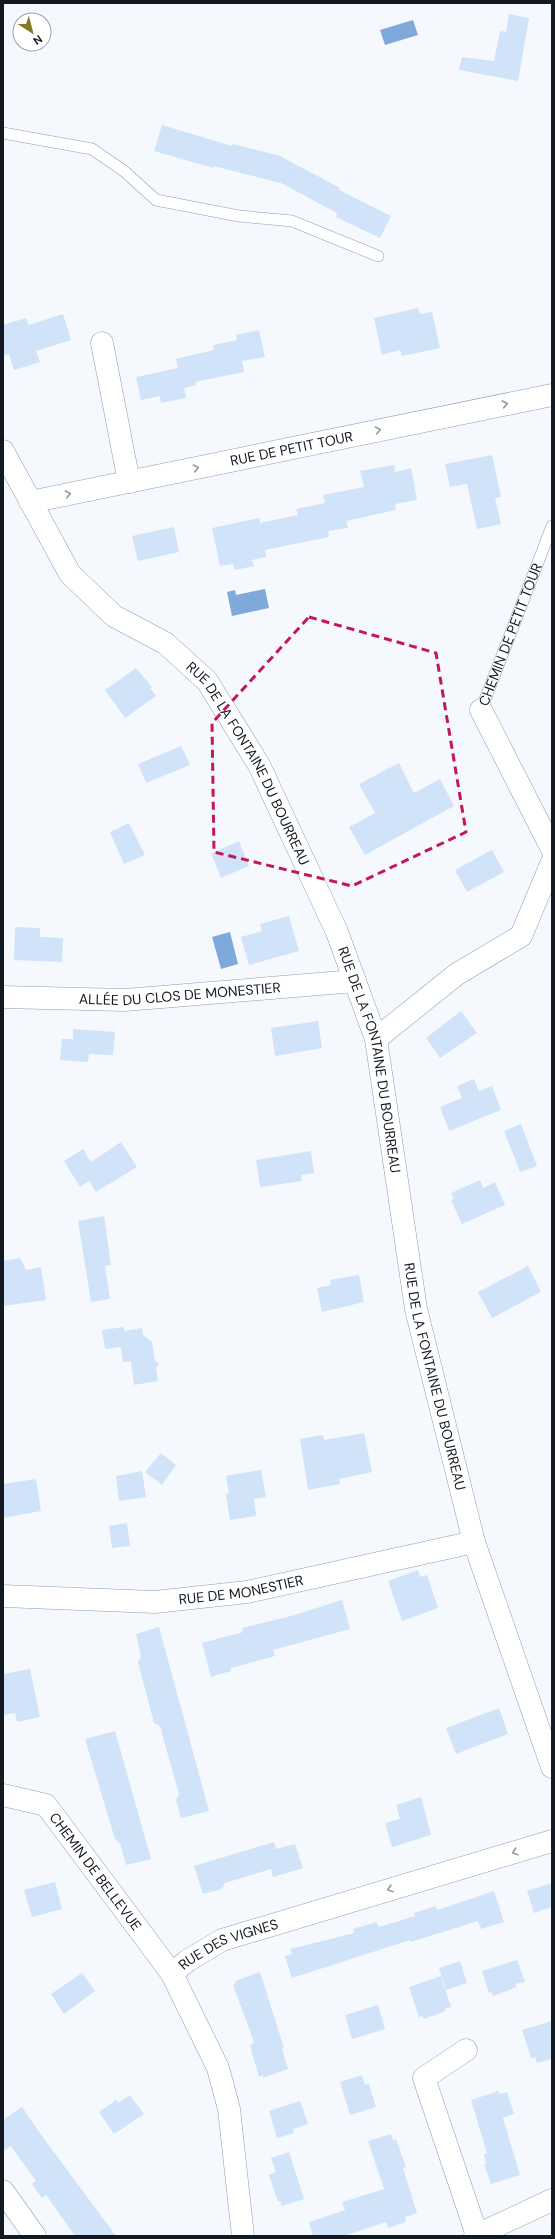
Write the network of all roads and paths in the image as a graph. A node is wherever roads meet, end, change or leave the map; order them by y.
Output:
1 (3, 133) edge
2 (378, 256) dead end
3 (102, 343) dead end
4 (552, 395) edge
5 (3, 451) edge
6 (129, 482) junction
7 (30, 502) junction
8 (552, 526) edge
9 (481, 710) joint
10 (552, 849) edge
11 (552, 862) edge
12 (355, 981) junction
13 (3, 997) edge
14 (376, 1039) junction
15 (474, 1542) junction
16 (3, 1596) edge
17 (552, 1767) edge
18 (3, 1795) edge
19 (552, 1841) edge
20 (172, 1974) junction
21 (466, 2050) dead end
22 (3, 2192) edge
23 (552, 2200) edge
24 (35, 2236) edge
25 (243, 2236) edge
26 (476, 2236) edge

1 - 2 lane
3 - 6 street
6 -> 4 street, RUE DE PETIT TOUR
5 - 7 street, RUE DE LA FONTAINE DU BOURREAU
7 -> 6 street, RUE DE PETIT TOUR
7 - 12 street, RUE DE LA FONTAINE DU BOURREAU
8 - 9 lane, CHEMIN DE PETIT TOUR
9 - 10 street, CHEMIN DE PETIT TOUR
11 - 14 street
12 - 13 street, ALLÉE DU CLOS DE MONESTIER
12 - 14 street, RUE DE LA FONTAINE DU BOURREAU
14 - 15 street, RUE DE LA FONTAINE DU BOURREAU
15 - 16 street, RUE DE MONESTIER
15 - 17 street, RUE DE LA FONTAINE DU BOURREAU
18 - 20 street, CHEMIN DE BELLEVUE
19 -> 20 street, RUE DES VIGNES
20 - 25 street, RUE DES VIGNES
21 - 26 street
22 - 24 street
23 - 26 street

